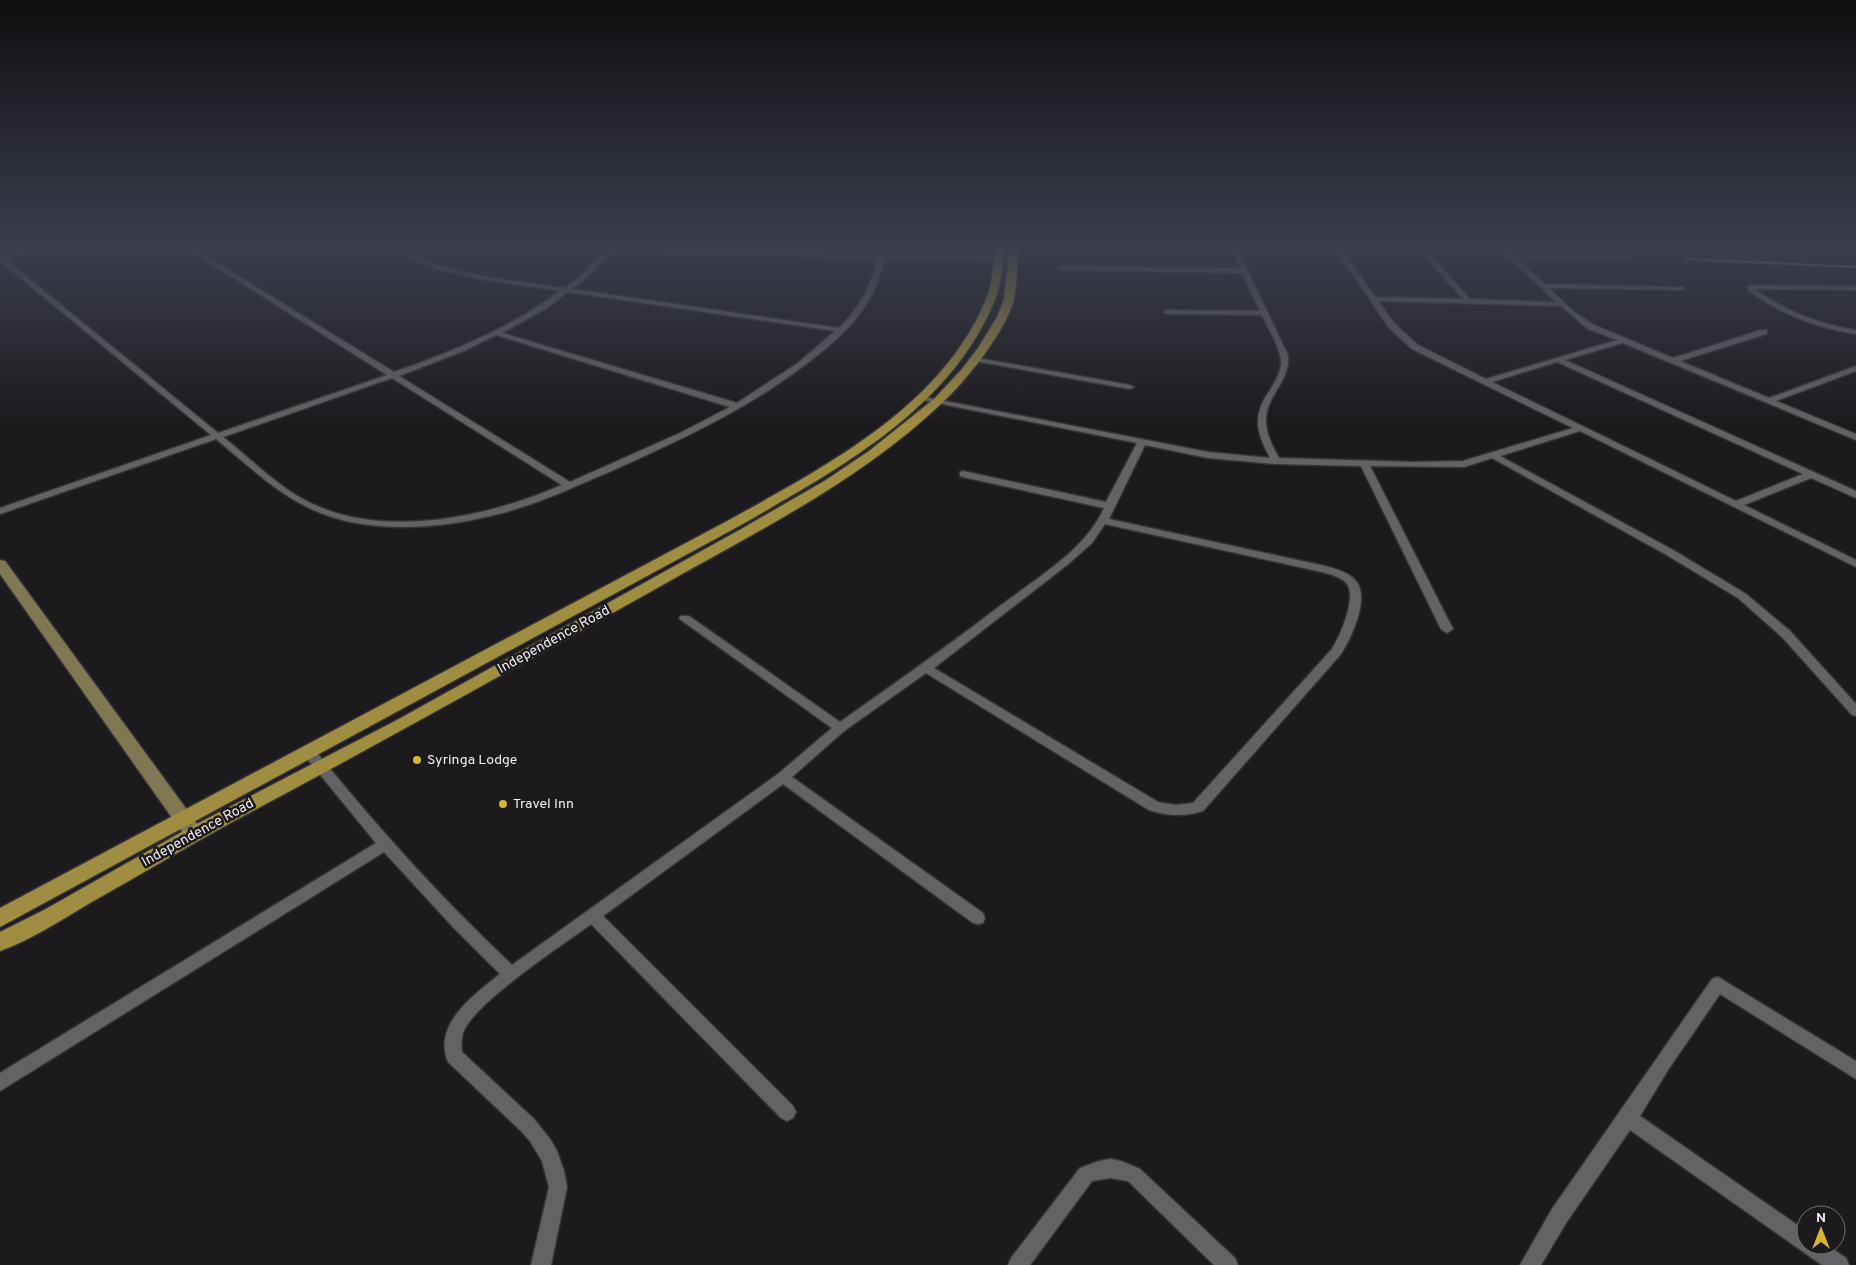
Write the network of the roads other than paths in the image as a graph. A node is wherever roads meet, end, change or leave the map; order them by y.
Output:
1 (59, 307) edge
2 (283, 307) edge
3 (543, 307) edge
4 (684, 307) edge
5 (861, 307) edge
6 (988, 307) edge
7 (1006, 307) edge
8 (1263, 307) edge
9 (1379, 307) edge
10 (1565, 307) edge
11 (1779, 307) edge
12 (1167, 312) dead end
13 (1266, 314) junction
14 (840, 330) junction
15 (1764, 332) dead end
16 (1856, 332) edge
17 (496, 333) junction
18 (1622, 341) junction
19 (975, 359) junction
20 (1556, 359) junction
21 (1673, 361) junction
22 (1856, 368) edge
23 (391, 375) junction
24 (1483, 382) junction
25 (1130, 387) dead end
26 (922, 398) junction
27 (938, 401) junction
28 (1768, 401) junction
29 (737, 406) junction
30 (1579, 429) junction
31 (215, 436) junction
32 (1856, 437) edge
33 (1142, 442) junction
34 (1494, 456) junction
35 (1276, 461) junction
36 (1364, 464) junction
37 (963, 474) dead end
38 (1810, 475) junction
39 (569, 485) junction
40 (1856, 495) edge
41 (1735, 505) junction
42 (1109, 506) junction
43 (0, 511) edge
44 (1103, 521) junction
45 (0, 564) edge
46 (1856, 564) edge
47 (685, 618) dead end
48 (1447, 629) dead end
49 (926, 668) junction
50 (1856, 712) edge
51 (840, 728) junction
52 (310, 752) junction
53 (321, 767) junction
54 (783, 777) junction
55 (183, 819) junction
56 (194, 834) junction
57 (386, 844) junction
58 (594, 916) junction
59 (0, 918) edge
60 (978, 918) dead end
61 (0, 942) edge
62 (511, 974) junction
63 (1856, 1071) edge
64 (0, 1083) edge
65 (787, 1112) dead end
66 (1628, 1118) junction
67 (1796, 1235) edge
68 (1824, 1255) edge
69 (541, 1265) edge
70 (1018, 1265) edge
71 (1228, 1265) edge
72 (1530, 1265) edge
73 (1839, 1265) edge

1 - 31 street
2 - 23 street
3 - 17 street
4 - 14 street
5 - 14 street
6 - 26 main road, Independence Road
7 - 19 main road, Independence Road
8 - 13 street
9 - 24 street
10 - 18 street
11 - 16 street
12 - 13 street
13 - 35 street
14 - 29 street
15 - 21 street
17 - 23 street
17 - 29 street
18 - 20 street
18 - 21 street
19 - 25 street
19 - 27 main road, Independence Road
20 - 24 street
20 - 38 street
21 - 28 street
22 - 28 street
23 - 31 street
23 - 39 street
24 - 30 street
26 - 27 street
26 - 52 main road, Independence Road
27 - 33 street
27 - 53 main road, Independence Road
28 - 32 street
29 - 39 street
30 - 34 street
30 - 41 street
31 - 39 street
31 - 43 street
33 - 35 street
33 - 42 street
34 - 36 street
34 - 50 street
35 - 36 street
36 - 48 street
37 - 42 street
38 - 40 street
38 - 41 street
41 - 46 street
42 - 44 street
44 - 49 street
44 - 49 street
45 - 55 street
47 - 51 street
49 - 51 street
51 - 54 street
52 - 53 street
52 - 55 main road, Independence Road
53 - 56 main road, Independence Road
53 - 57 street
54 - 58 street
54 - 60 street
55 - 56 street
55 - 59 main road, Independence Road
56 - 61 main road, Independence Road
57 - 62 street
57 - 64 street
58 - 62 street
58 - 65 street
62 - 69 street
63 - 66 street
66 - 67 street
66 - 72 street
68 - 73 street
70 - 71 street

